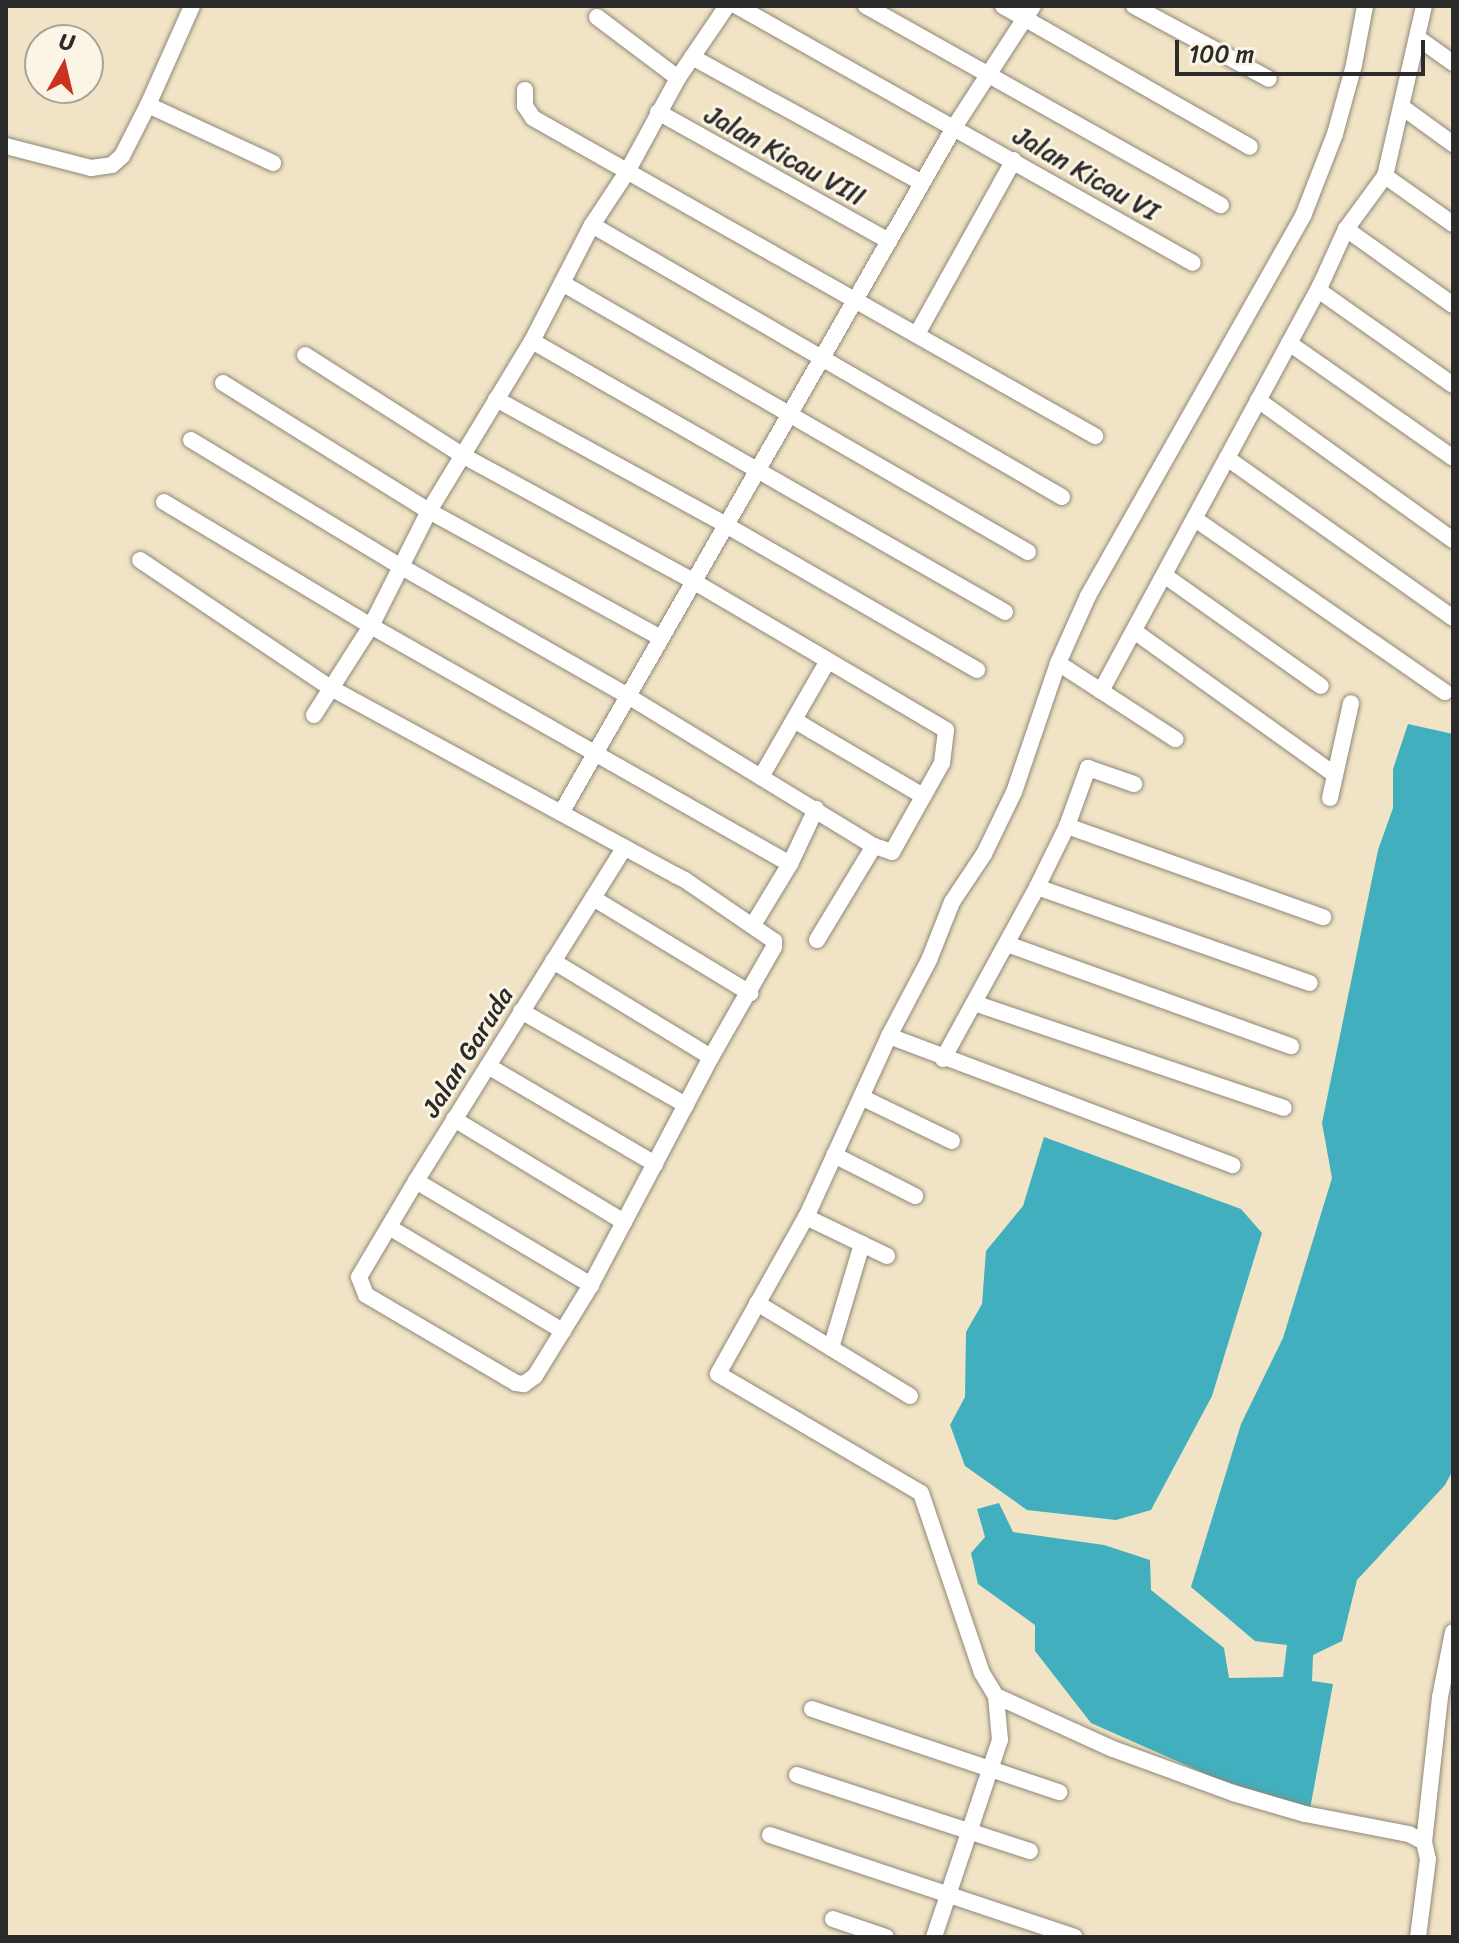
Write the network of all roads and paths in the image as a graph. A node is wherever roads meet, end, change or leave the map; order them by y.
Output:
1 (192, 6) edge
2 (727, 6) edge
3 (737, 6) edge
4 (866, 6) edge
5 (1003, 6) edge
6 (1134, 6) edge
7 (1365, 6) edge
8 (1424, 6) edge
9 (1029, 12) edge
10 (597, 17) dead end
11 (1418, 38) junction
12 (692, 57) junction
13 (1453, 63) edge
14 (990, 76) junction
15 (678, 78) junction
16 (1269, 79) dead end
17 (525, 90) dead end
18 (148, 105) junction
19 (1402, 107) junction
20 (658, 112) junction
21 (955, 126) junction
22 (1453, 144) edge
23 (6, 146) edge
24 (1250, 147) dead end
25 (1014, 160) junction
26 (273, 163) dead end
27 (627, 172) junction
28 (1385, 176) junction
29 (922, 183) junction
30 (1221, 205) dead end
31 (1453, 224) edge
32 (592, 225) junction
33 (1346, 229) junction
34 (889, 241) junction
35 (1193, 263) dead end
36 (562, 283) junction
37 (1320, 286) junction
38 (856, 299) junction
39 (1453, 305) edge
40 (917, 334) junction
41 (532, 341) junction
42 (1289, 343) junction
43 (305, 355) dead end
44 (823, 357) junction
45 (223, 383) dead end
46 (1453, 385) edge
47 (496, 399) junction
48 (1258, 400) junction
49 (791, 412) junction
50 (1095, 436) dead end
51 (191, 440) dead end
52 (462, 455) junction
53 (1227, 458) junction
54 (1453, 458) edge
55 (758, 469) junction
56 (1062, 497) dead end
57 (164, 502) dead end
58 (429, 511) junction
59 (1195, 519) junction
60 (726, 525) junction
61 (1453, 540) edge
62 (1028, 552) dead end
63 (140, 560) dead end
64 (400, 566) junction
65 (1164, 575) junction
66 (693, 581) junction
67 (1005, 612) dead end
68 (1453, 618) edge
69 (371, 626) junction
70 (1134, 631) junction
71 (661, 638) junction
72 (827, 662) junction
73 (1058, 663) junction
74 (977, 670) dead end
75 (1321, 686) dead end
76 (329, 687) junction
77 (1101, 691) junction
78 (1445, 692) dead end
79 (628, 696) junction
80 (1351, 703) dead end
81 (314, 715) dead end
82 (794, 720) junction
83 (1175, 739) dead end
84 (595, 753) junction
85 (1335, 775) junction
86 (761, 777) junction
87 (1134, 784) dead end
88 (923, 796) junction
89 (1330, 798) dead end
90 (816, 809) junction
91 (561, 813) junction
92 (1067, 826) junction
93 (874, 846) junction
94 (624, 848) junction
95 (790, 864) junction
96 (1037, 887) junction
97 (593, 898) junction
98 (1323, 917) dead end
99 (753, 925) junction
100 (817, 940) dead end
101 (1007, 944) junction
102 (553, 961) junction
103 (1310, 983) dead end
104 (750, 993) junction
105 (974, 1003) junction
106 (521, 1011) junction
107 (889, 1036) junction
108 (1291, 1046) dead end
109 (711, 1057) junction
110 (943, 1059) junction
111 (488, 1066) junction
112 (861, 1097) junction
113 (686, 1105) junction
114 (1284, 1108) dead end
115 (454, 1119) junction
116 (952, 1141) dead end
117 (834, 1155) junction
118 (655, 1164) junction
119 (1233, 1165) dead end
120 (416, 1181) junction
121 (915, 1196) dead end
122 (806, 1217) junction
123 (624, 1222) junction
124 (389, 1227) junction
125 (862, 1244) junction
126 (887, 1256) dead end
127 (591, 1285) junction
128 (757, 1303) junction
129 (563, 1331) junction
130 (831, 1348) junction
131 (910, 1396) dead end
132 (1453, 1632) edge
133 (1002, 1700) junction
134 (812, 1709) dead end
135 (990, 1770) junction
136 (797, 1775) dead end
137 (1059, 1792) dead end
138 (969, 1831) junction
139 (770, 1835) dead end
140 (1424, 1842) junction
141 (1030, 1851) dead end
142 (949, 1893) junction
143 (833, 1919) dead end
144 (886, 1937) edge
145 (934, 1937) edge
146 (1074, 1937) edge
147 (1418, 1937) edge

1 - 18 street
2 - 12 street
3 - 21 street, Jalan Kicau VI
4 - 14 street
5 - 9 street
6 - 16 street
7 - 73 street
8 - 11 street
9 - 14 street
9 - 24 street
10 - 15 street
11 - 13 street
11 - 19 street
12 - 15 street
12 - 29 street
14 - 21 street
14 - 30 street
15 - 20 street
17 - 27 street
18 - 23 street
18 - 26 street
19 - 22 street
19 - 28 street
20 - 27 street
20 - 34 street, Jalan Kicau VIII
21 - 25 street, Jalan Kicau VI
21 - 29 street
25 - 35 street, Jalan Kicau VI
25 - 40 street
27 - 32 street
27 - 38 street
28 - 31 street
28 - 33 street
29 - 34 street
32 - 36 street
32 - 44 street
33 - 37 street
33 - 39 street
34 - 38 street
36 - 41 street
36 - 49 street
37 - 42 street
37 - 46 street
38 - 40 street
38 - 44 street
40 - 50 street
41 - 47 street
41 - 55 street
42 - 48 street
42 - 54 street
43 - 52 street
44 - 49 street
44 - 56 street
45 - 58 street
47 - 52 street
47 - 60 street
48 - 53 street
48 - 61 street
49 - 55 street
49 - 62 street
51 - 64 street
52 - 58 street
52 - 66 street
53 - 59 street
53 - 68 street
55 - 60 street
55 - 67 street
57 - 69 street
58 - 64 street
58 - 71 street
59 - 65 street
59 - 78 street
60 - 66 street
60 - 74 street
63 - 76 street
64 - 69 street
64 - 79 street
65 - 70 street
65 - 75 street
66 - 71 street
66 - 72 street
69 - 76 street
69 - 84 street
70 - 77 street
70 - 85 street
71 - 79 street
72 - 82 street
72 - 88 street
73 - 77 street
73 - 107 street
76 - 81 street
76 - 91 street
77 - 83 street
79 - 84 street
79 - 86 street
80 - 85 street
82 - 86 street
82 - 88 street
84 - 91 street
84 - 95 street
85 - 89 street
86 - 90 street
87 - 92 street
88 - 93 street
90 - 93 street
90 - 95 street
91 - 94 street
92 - 96 street
92 - 98 street
93 - 100 street
94 - 97 street, Jalan Garuda
94 - 99 street
95 - 99 street
96 - 101 street
96 - 103 street
97 - 102 street, Jalan Garuda
97 - 104 street
99 - 104 street
101 - 105 street
101 - 108 street
102 - 106 street, Jalan Garuda
102 - 109 street
104 - 109 street
105 - 110 street
105 - 114 street
106 - 111 street, Jalan Garuda
106 - 113 street
107 - 110 street
107 - 112 street
109 - 113 street
110 - 119 street
111 - 115 street, Jalan Garuda
111 - 118 street
112 - 116 street
112 - 117 street
113 - 118 street
115 - 120 street, Jalan Garuda
115 - 123 street
117 - 121 street
117 - 122 street
118 - 123 street
120 - 124 street, Jalan Garuda
120 - 127 street
122 - 125 street
122 - 128 street
123 - 127 street
124 - 129 street
124 - 129 street, Jalan Garuda
125 - 126 street
125 - 130 street
127 - 129 street
128 - 130 street
128 - 133 street
130 - 131 street
132 - 140 street
133 - 135 street
133 - 140 street
134 - 135 street
135 - 137 street
135 - 138 street
136 - 138 street
138 - 141 street
138 - 142 street
139 - 142 street
140 - 147 street
142 - 145 street
142 - 146 street
143 - 144 street

